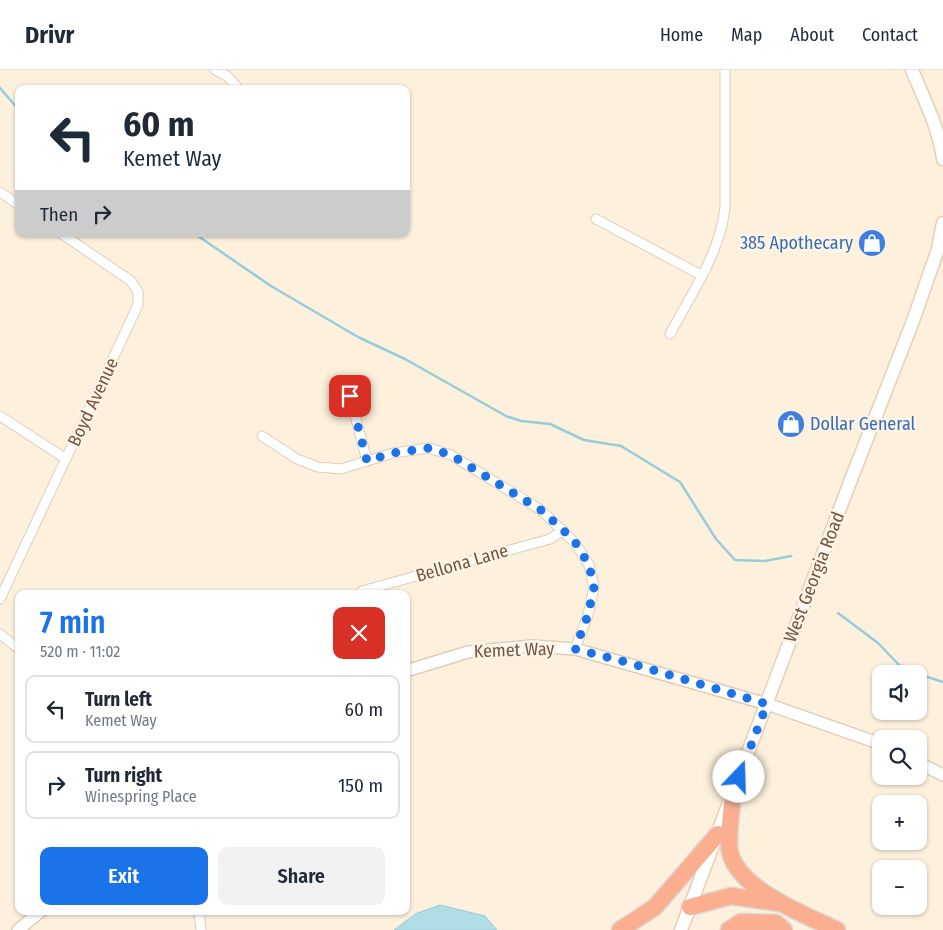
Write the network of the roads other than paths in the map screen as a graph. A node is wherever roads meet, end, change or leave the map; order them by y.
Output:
1 (215, 70) edge
2 (725, 70) edge
3 (912, 70) edge
4 (225, 73) edge
5 (236, 85) edge
6 (943, 159) edge
7 (0, 192) edge
8 (15, 202) edge
9 (596, 219) dead end
10 (943, 223) edge
11 (66, 237) edge
12 (701, 275) junction
13 (670, 334) dead end
14 (350, 396) dead end
15 (0, 416) edge
16 (262, 436) dead end
17 (66, 459) junction
18 (367, 461) junction
19 (563, 530) junction
20 (366, 590) edge
21 (0, 599) edge
22 (0, 634) edge
23 (15, 646) edge
24 (575, 649) junction
25 (410, 670) edge
26 (767, 704) junction
27 (872, 741) edge
28 (927, 767) edge
29 (943, 775) edge
30 (733, 794) junction
31 (718, 834) junction
32 (781, 903) junction
33 (690, 907) junction
34 (36, 915) edge
35 (199, 915) edge
36 (18, 930) edge
37 (201, 930) edge
38 (620, 930) edge
39 (681, 930) edge
40 (729, 930) edge
41 (784, 930) edge
42 (837, 930) edge

1 - 4 street
2 - 12 street
3 - 6 main road
4 - 5 street
7 - 8 street
9 - 12 street
10 - 26 main road, West Georgia Road
11 - 17 street, Boyd Avenue
12 - 13 street
14 - 18 street
15 - 17 street
16 - 18 street
17 - 21 street, Boyd Avenue
18 - 19 street
19 - 20 street, Bellona Lane
19 - 24 street
22 - 23 street
24 - 25 street, Kemet Way
24 - 26 street, Kemet Way
26 - 27 street, Kemet Way
26 - 30 main road, West Georgia Road
28 - 29 street
30 - 31 main road, West Georgia Road
30 - 32 highway
31 - 33 main road, West Georgia Road
31 - 38 highway
32 - 33 highway
32 - 42 highway
33 - 39 main road, West Georgia Road
34 - 36 street
35 - 37 street
40 - 41 highway

